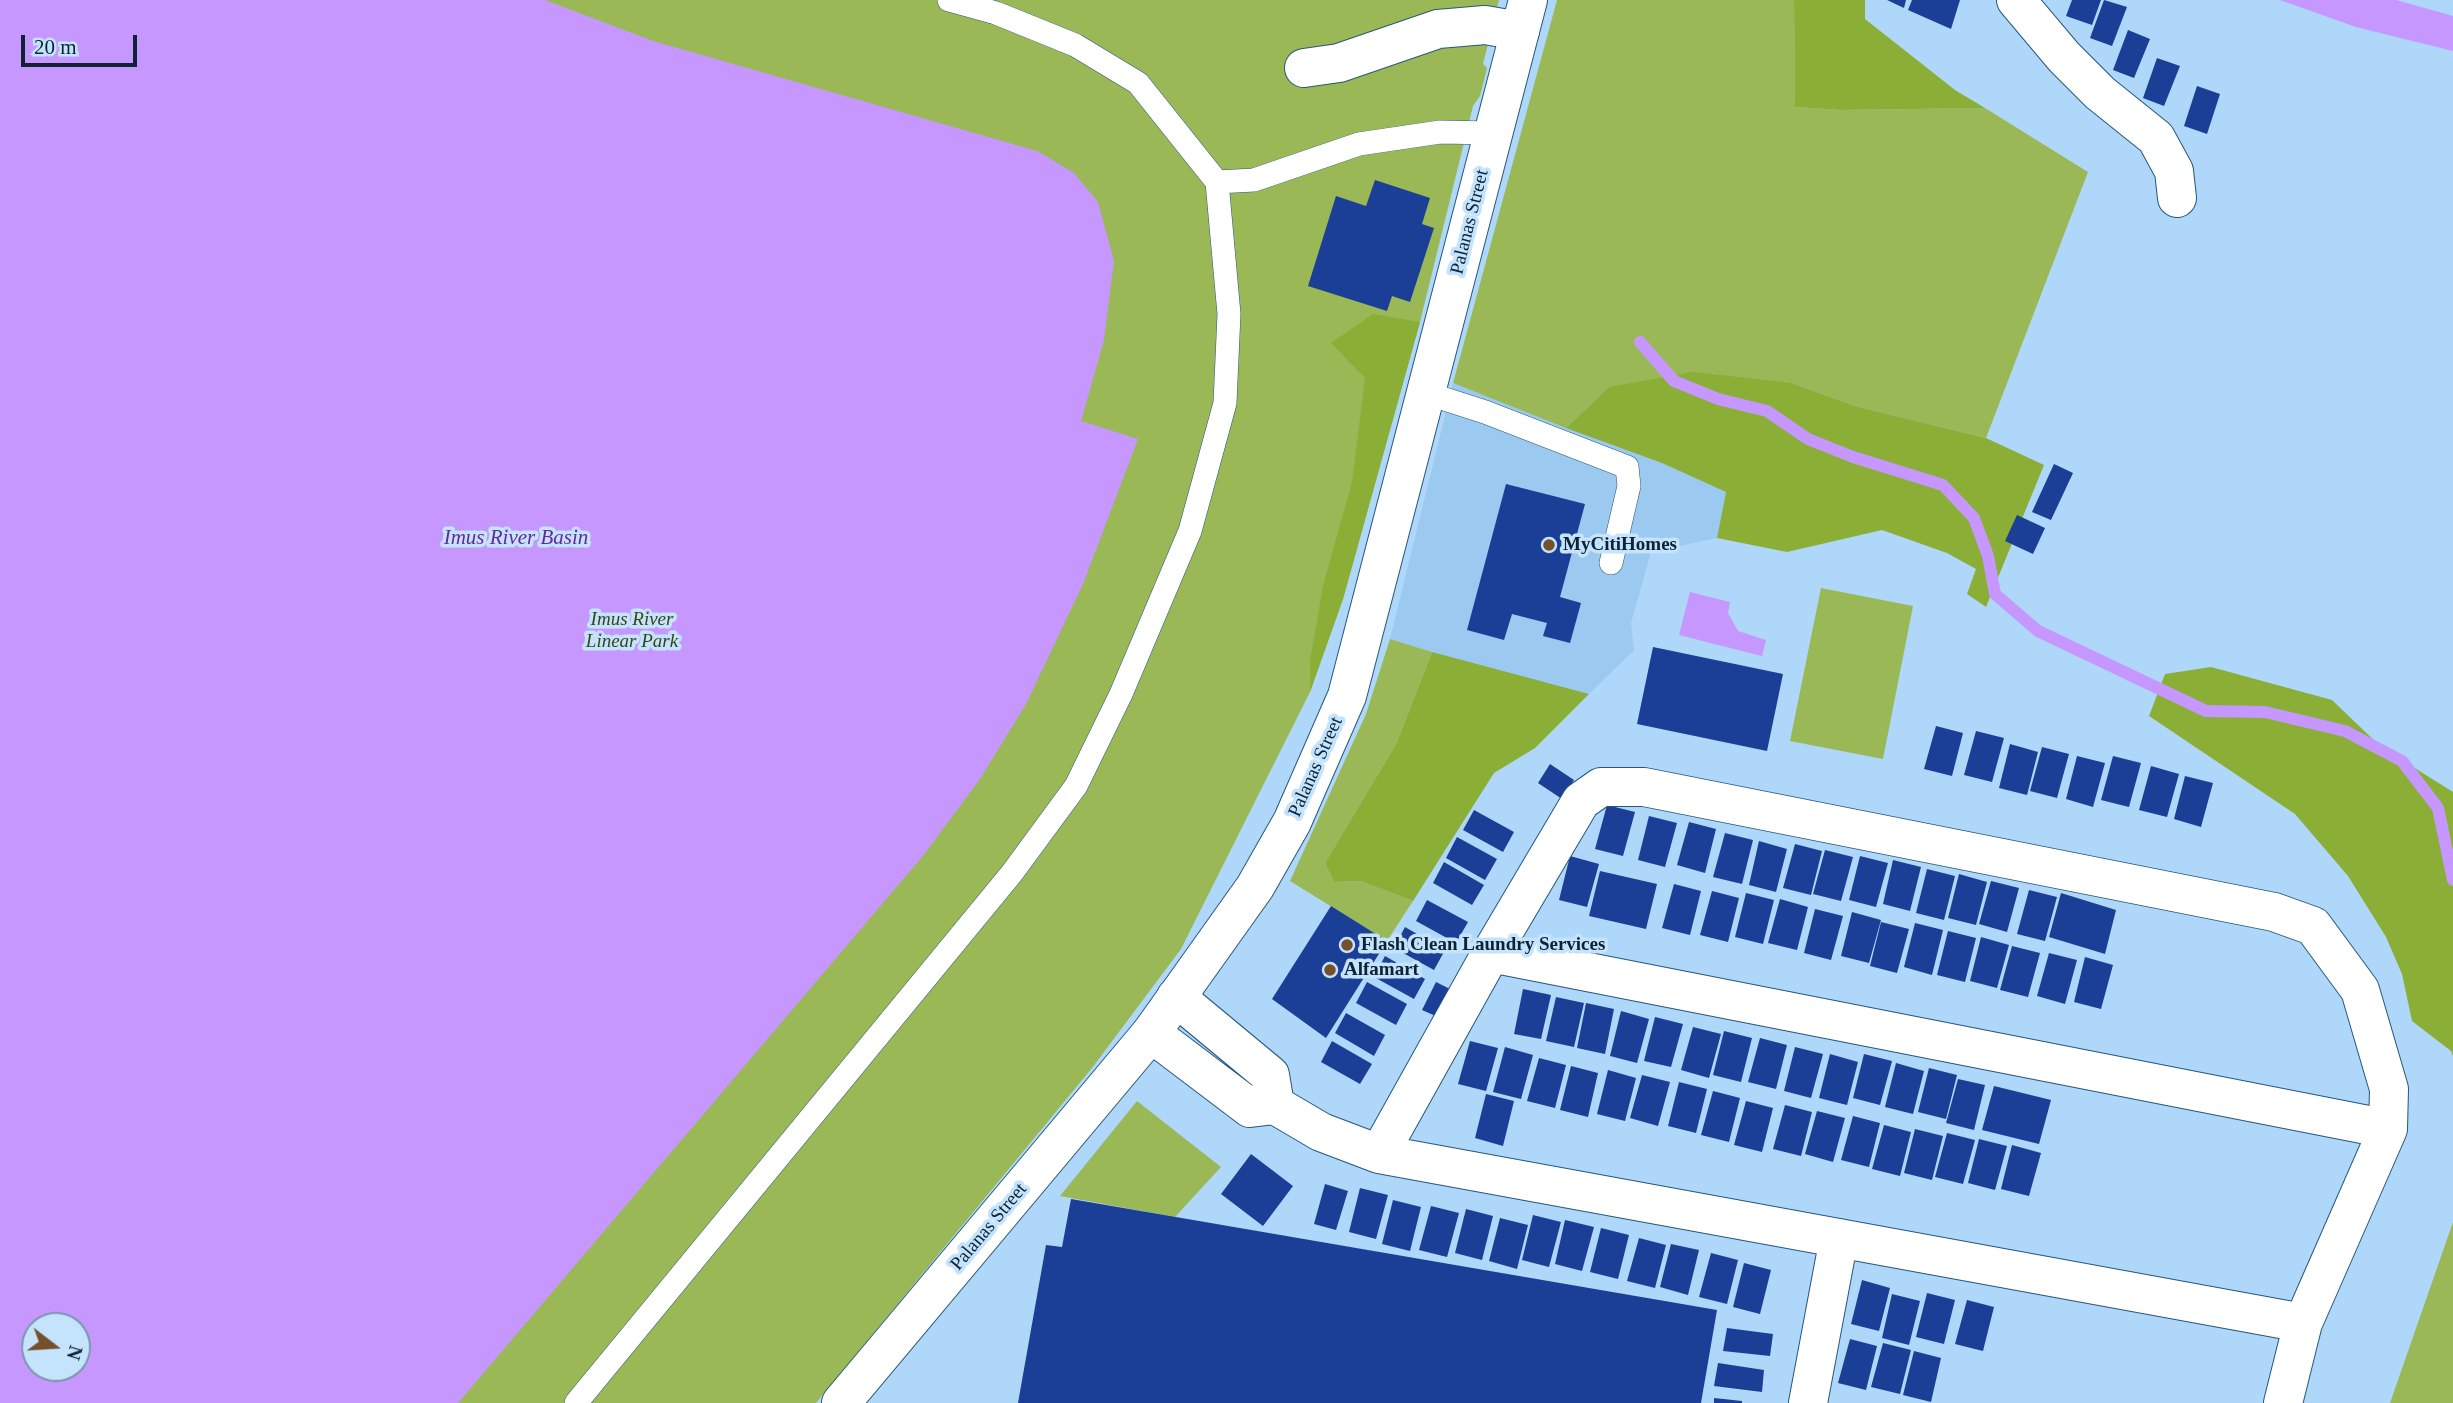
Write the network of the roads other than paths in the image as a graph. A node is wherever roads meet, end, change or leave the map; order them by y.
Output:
1 (950, 0) edge
2 (2016, 0) edge
3 (1524, 16) edge
4 (1304, 68) dead end
5 (1493, 133) junction
6 (1217, 182) junction
7 (2176, 198) dead end
8 (1426, 393) junction
9 (1611, 563) dead end
10 (1491, 953) junction
11 (1177, 997) junction
12 (1151, 1033) junction
13 (1275, 1105) junction
14 (2388, 1129) junction
15 (1379, 1154) junction
16 (1839, 1238) junction
17 (2302, 1323) junction
18 (576, 1403) edge
19 (841, 1403) edge
20 (1808, 1403) edge
21 (2283, 1403) edge

1 - 6 lane
2 - 7 street
3 - 4 street
3 - 5 street, Palanas Street
5 - 6 lane
5 - 8 street, Palanas Street
6 - 18 lane
8 - 9 lane
8 - 11 street, Palanas Street
10 - 14 street
10 - 14 street
10 - 15 street
11 - 12 street, Palanas Street
11 - 13 street
12 - 13 street
12 - 19 street, Palanas Street
13 - 15 street
14 - 17 street
15 - 16 street
16 - 17 street
16 - 20 street
17 - 21 street

